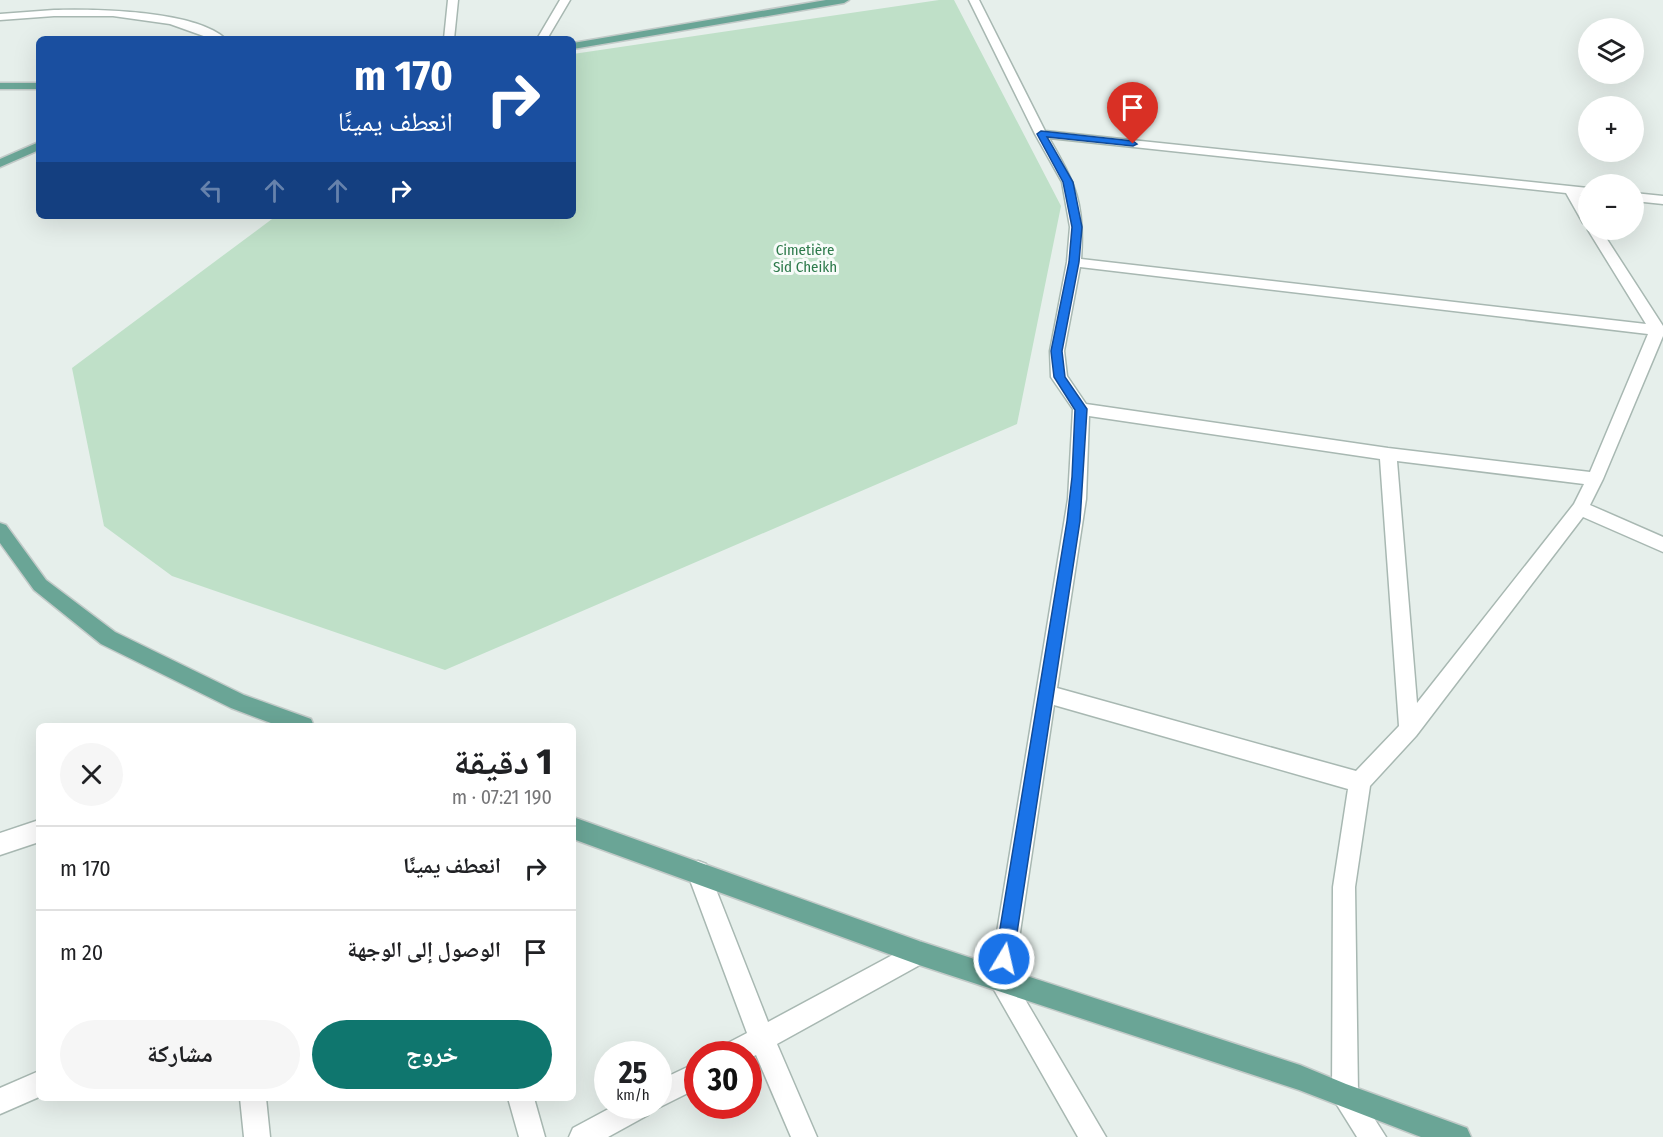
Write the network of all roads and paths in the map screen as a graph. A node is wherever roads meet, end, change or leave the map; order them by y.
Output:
1 (453, 0) edge
2 (565, 0) edge
3 (844, 0) edge
4 (974, 0) edge
5 (0, 17) edge
6 (215, 36) edge
7 (449, 36) edge
8 (545, 36) edge
9 (576, 45) edge
10 (0, 86) edge
11 (36, 86) edge
12 (1041, 134) junction
13 (36, 147) edge
14 (0, 163) edge
15 (1570, 189) junction
16 (1578, 190) edge
17 (1644, 198) edge
18 (1663, 200) edge
19 (1578, 203) edge
20 (1602, 240) edge
21 (1074, 262) junction
22 (1660, 330) edge
23 (1081, 409) junction
24 (1388, 454) junction
25 (1595, 479) junction
26 (1580, 508) junction
27 (0, 530) edge
28 (1663, 545) edge
29 (1047, 694) junction
30 (296, 723) edge
31 (1409, 729) junction
32 (1360, 782) junction
33 (576, 829) edge
34 (36, 832) edge
35 (0, 844) edge
36 (698, 872) junction
37 (919, 953) junction
38 (1001, 981) junction
39 (762, 1039) junction
40 (758, 1041) edge
41 (36, 1085) edge
42 (1345, 1097) junction
43 (0, 1101) edge
44 (253, 1101) edge
45 (522, 1101) edge
46 (615, 1119) edge
47 (257, 1137) edge
48 (532, 1137) edge
49 (582, 1137) edge
50 (804, 1137) edge
51 (1093, 1137) edge
52 (1373, 1137) edge
53 (1458, 1137) edge

1 - 7 street
2 - 8 street
3 - 9 main road
4 - 12 street
5 - 6 street
10 - 11 main road
12 - 15 street
12 - 21 street
13 - 14 main road
15 - 16 street
15 - 19 street
17 - 18 street
20 - 22 street
21 - 22 street
21 - 23 street
22 - 25 street
23 - 24 street
23 - 29 street
24 - 25 street
24 - 31 street
25 - 26 street
26 - 28 street
26 - 31 street
27 - 30 main road
29 - 32 street
29 - 38 street
31 - 32 street
32 - 42 street
33 - 36 main road
34 - 35 street
36 - 37 main road
36 - 39 street
37 - 38 main road
37 - 39 street
38 - 42 main road
38 - 51 street
39 - 40 street
39 - 50 street
41 - 43 street
42 - 52 street
42 - 53 main road
44 - 47 street
45 - 48 street
46 - 49 street

